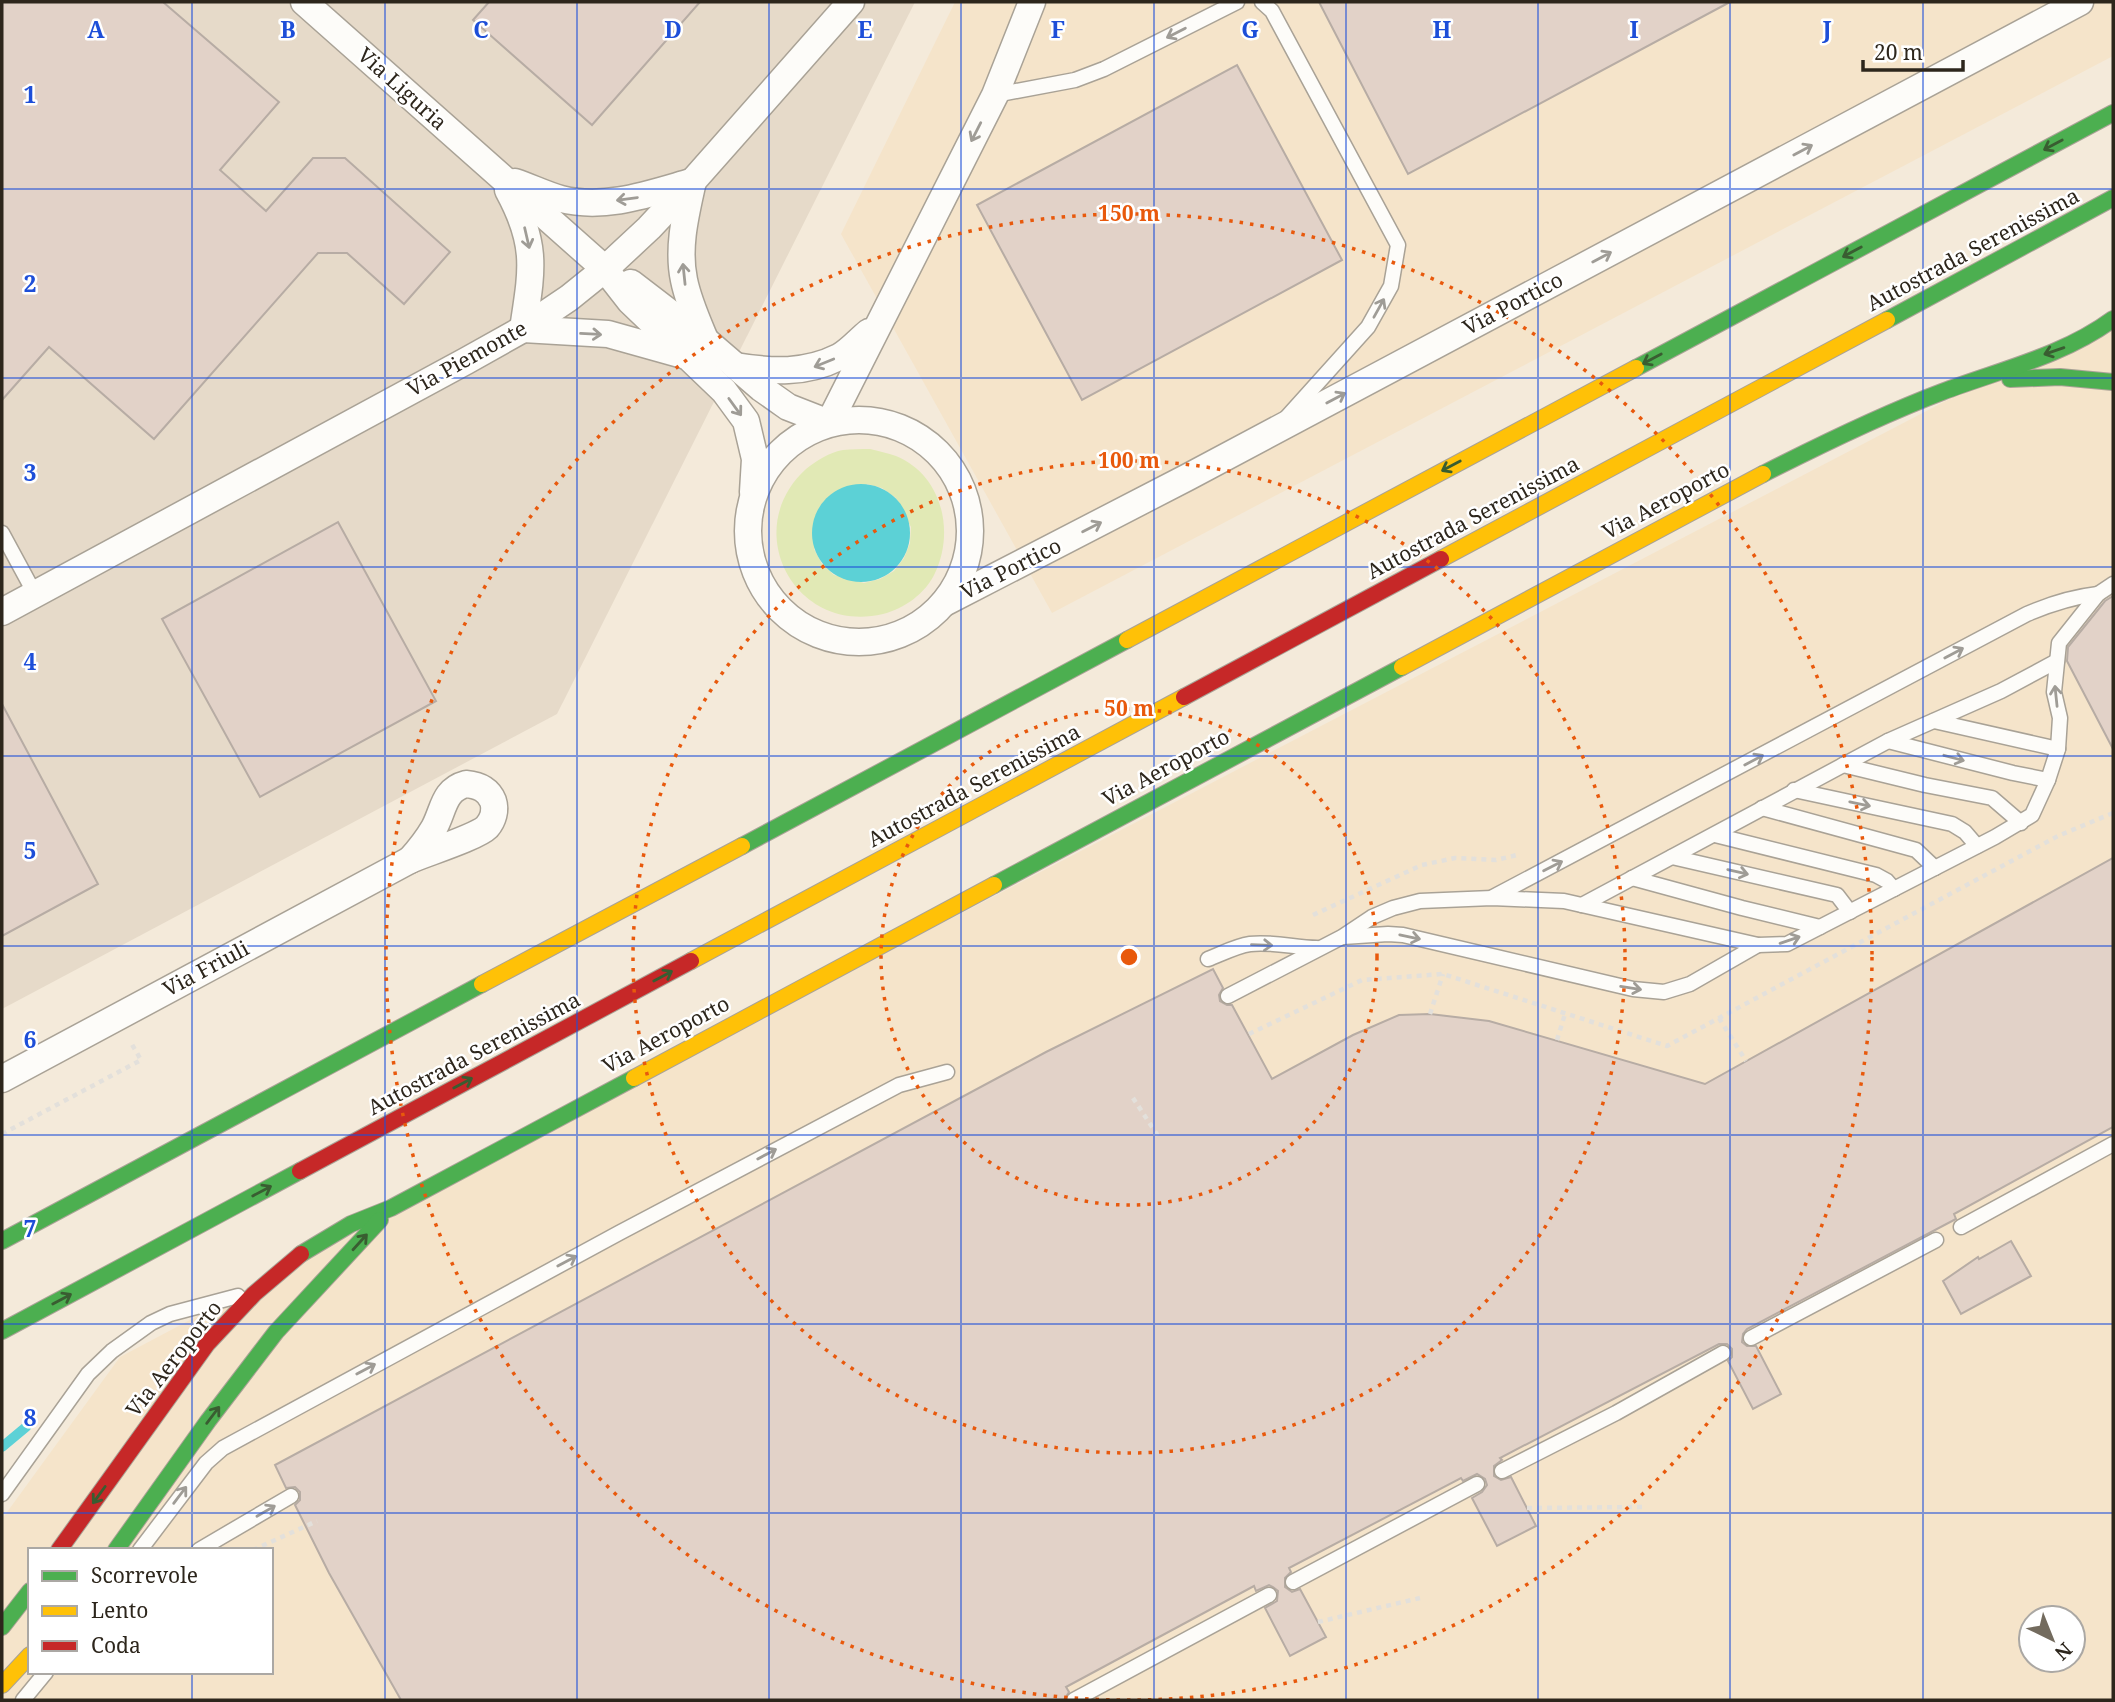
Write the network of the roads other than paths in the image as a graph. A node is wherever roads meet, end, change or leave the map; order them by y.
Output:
1 (304, 2) edge
2 (851, 2) edge
3 (1032, 2) edge
4 (1046, 2) edge
5 (1237, 2) edge
6 (2080, 2) edge
7 (1267, 6) edge
8 (1018, 37) junction
9 (995, 95) junction
10 (2113, 113) edge
11 (500, 176) junction
12 (693, 181) junction
13 (2113, 198) edge
14 (605, 269) junction
15 (2113, 319) edge
16 (878, 323) junction
17 (523, 329) junction
18 (697, 348) junction
19 (736, 366) junction
20 (1969, 381) junction
21 (2113, 382) edge
22 (829, 423) junction
23 (1273, 432) junction
24 (753, 497) junction
25 (2, 533) edge
26 (2113, 584) edge
27 (35, 594) junction
28 (2098, 594) junction
29 (944, 603) junction
30 (2, 612) edge
31 (2057, 661) junction
32 (1934, 721) junction
33 (1888, 741) junction
34 (2058, 749) junction
35 (1843, 765) junction
36 (2049, 780) junction
37 (1794, 790) junction
38 (1762, 808) junction
39 (2021, 823) junction
40 (1715, 835) junction
41 (1977, 846) junction
42 (1672, 857) junction
43 (410, 860) dead end
44 (1935, 868) junction
45 (1632, 877) junction
46 (1895, 889) junction
47 (1492, 898) junction
48 (1582, 905) junction
49 (1850, 912) junction
50 (1820, 927) junction
51 (1342, 937) junction
52 (1758, 945) junction
53 (1319, 948) junction
54 (1208, 959) dead end
55 (1228, 996) dead end
56 (947, 1072) dead end
57 (2, 1079) edge
58 (2113, 1144) edge
59 (391, 1208) junction
60 (1961, 1227) dead end
61 (1936, 1240) dead end
62 (2, 1241) edge
63 (250, 1298) junction
64 (2, 1331) edge
65 (1751, 1338) dead end
66 (1723, 1353) dead end
67 (1502, 1471) dead end
68 (1477, 1484) dead end
69 (2, 1494) edge
70 (291, 1496) dead end
71 (60, 1548) edge
72 (117, 1548) edge
73 (141, 1548) edge
74 (202, 1548) edge
75 (1293, 1582) dead end
76 (28, 1594) edge
77 (1269, 1595) dead end
78 (2, 1627) edge
79 (28, 1657) edge
80 (44, 1674) edge
81 (2, 1685) edge
82 (1074, 1699) edge
83 (23, 1700) edge

1 - 11 street, Via Liguria
2 - 12 street, Via Piemonte
3 - 8 street
4 - 8 lane
5 -> 9 lane
23 -> 6 street, Via Portico
23 -> 7 lane
8 - 9 street
9 -> 16 street
10 -> 62 main road
12 -> 11 street, Via Liguria
11 - 14 street, Via Liguria
11 -> 17 street, Via Liguria
12 - 14 street, Via Piemonte
18 -> 12 street, Via Liguria
64 -> 13 main road, Autostrada Serenissima
14 - 17 street, Via Piemonte
14 - 18 street, Via Liguria
15 -> 20 main road, Via Aeroporto
16 -> 19 street
16 - 22 street
17 -> 18 street, Via Liguria
17 - 27 street, Via Piemonte
18 - 19 street, Via Liguria
18 -> 24 street, Via Liguria
19 - 22 street, Via Liguria
20 - 21 main road, Via Aeroporto
20 - 59 main road, Via Aeroporto
22 - 24 street
22 - 29 street
29 -> 23 street, Via Portico
24 - 29 street
25 - 27 lane
26 - 28 lane
27 - 30 street, Via Piemonte
28 - 31 lane
47 -> 28 lane
31 - 32 lane
34 -> 31 lane
32 - 33 lane
32 - 34 lane
33 - 35 lane
33 -> 36 lane
34 - 36 lane
35 - 37 lane
35 - 39 lane
36 - 39 lane
37 - 38 lane
37 -> 41 lane
38 - 40 lane
38 - 44 lane
39 - 41 lane
40 - 42 lane
40 - 46 lane
41 - 44 lane
42 - 45 lane
42 -> 49 lane
43 - 57 street, Via Friuli
44 - 46 lane
45 - 48 lane
45 - 50 lane
46 - 49 lane
47 - 48 lane
47 - 51 lane
48 - 52 lane
49 - 50 lane
52 -> 50 lane
51 -> 52 lane
51 - 53 lane
54 -> 53 lane
53 - 55 lane
73 -> 56 lane
58 - 60 lane
59 - 63 main road, Via Aeroporto
72 -> 59 main road, Via Aeroporto
61 - 65 lane
63 - 69 lane
63 -> 71 main road, Via Aeroporto
66 - 67 lane
68 - 75 lane
74 -> 70 lane
76 - 78 main road
77 - 82 lane
79 - 81 main road
80 - 83 lane

